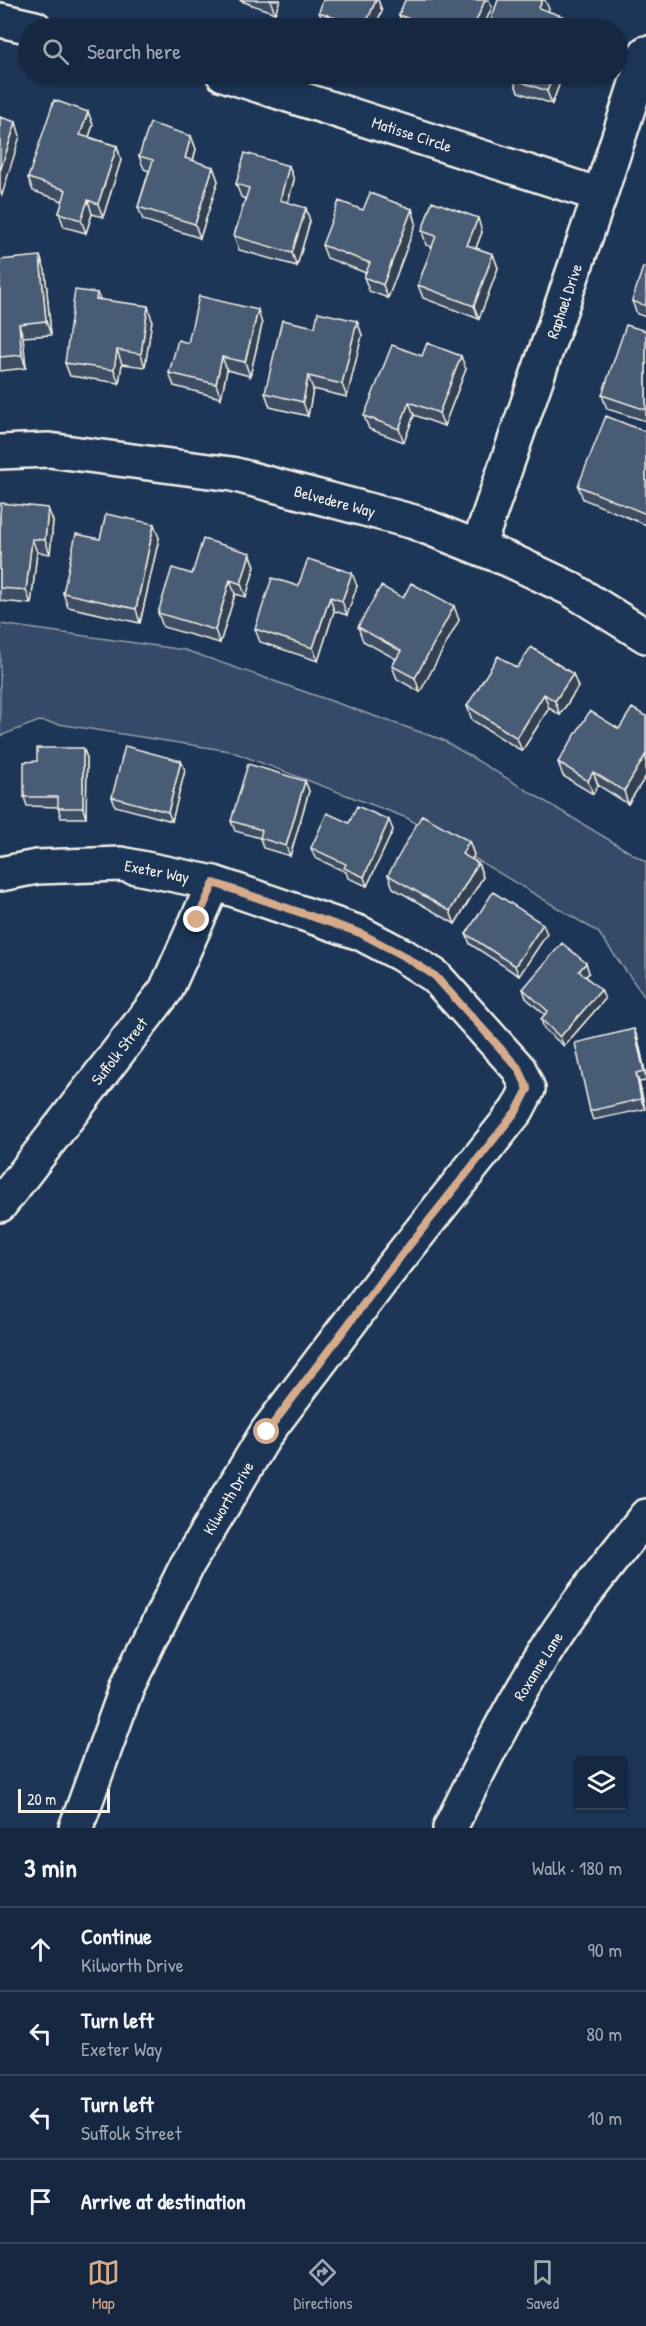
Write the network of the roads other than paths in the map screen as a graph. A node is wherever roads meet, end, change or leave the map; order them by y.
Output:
1 (0, 20) edge
2 (18, 24) edge
3 (646, 53) edge
4 (254, 84) edge
5 (600, 195) junction
6 (0, 452) edge
7 (478, 547) junction
8 (646, 636) edge
9 (0, 874) edge
10 (214, 883) junction
11 (528, 1089) joint
12 (0, 1205) edge
13 (646, 1516) edge
14 (76, 1828) edge
15 (450, 1828) edge

1 - 2 street
3 - 5 street, Raphael Drive
4 - 5 street, Matisse Circle
5 - 7 street, Raphael Drive
6 - 7 street, Belvedere Way
7 - 8 street, Belvedere Way
9 - 10 street, Exeter Way
10 - 11 street, Exeter Way
10 - 12 street, Suffolk Street
11 - 14 street, Kilworth Drive
13 - 15 street, Roxanne Lane

